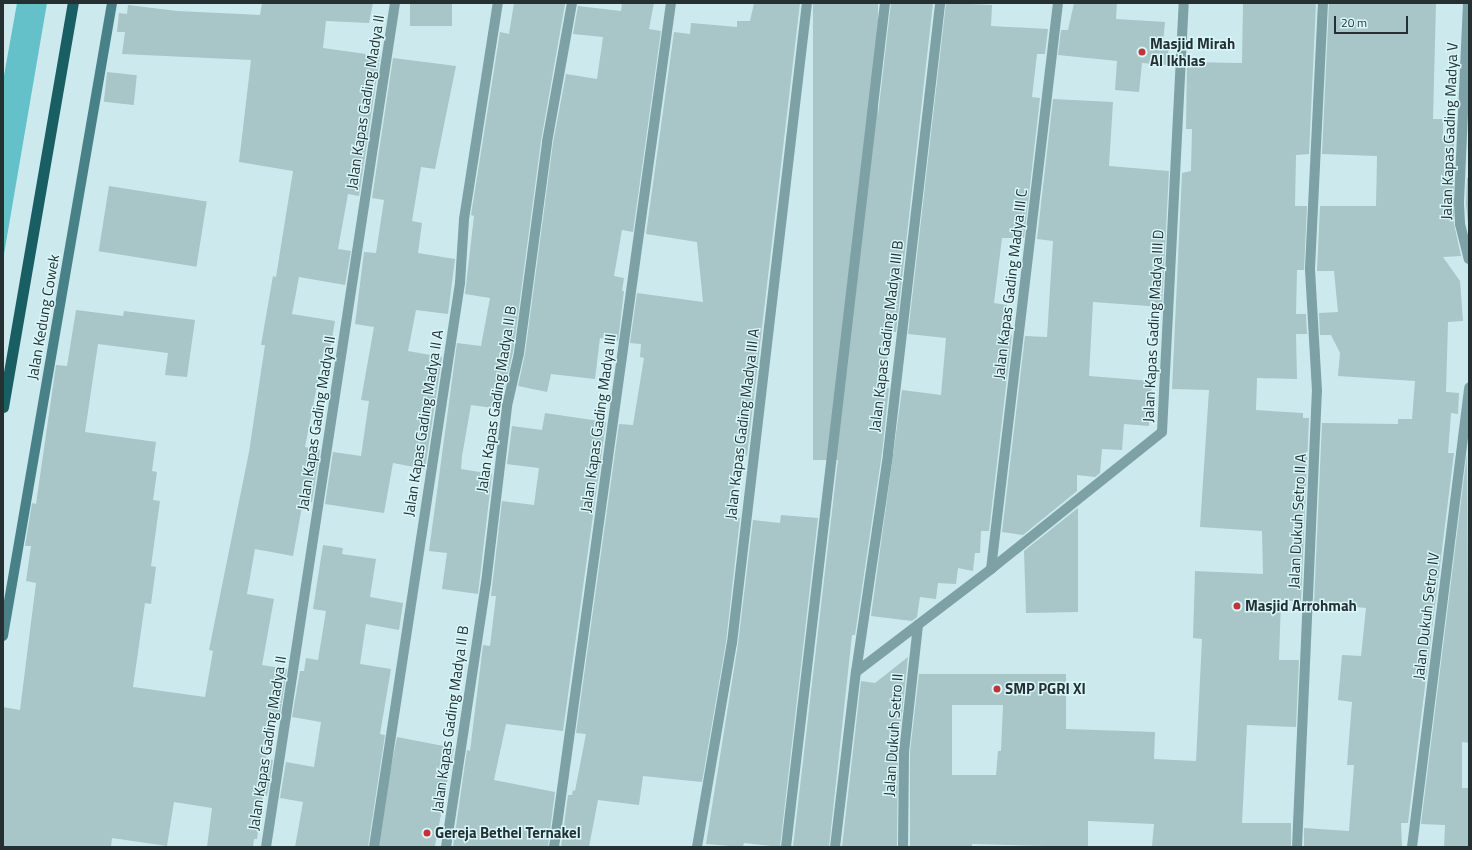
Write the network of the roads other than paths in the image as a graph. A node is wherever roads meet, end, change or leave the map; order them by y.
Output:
1 (73, 3) edge
2 (112, 3) edge
3 (395, 3) edge
4 (498, 3) edge
5 (572, 3) edge
6 (671, 3) edge
7 (808, 3) edge
8 (885, 3) edge
9 (940, 3) edge
10 (1058, 3) edge
11 (1184, 3) edge
12 (1323, 3) edge
13 (1468, 3) edge
14 (1469, 259) edge
15 (1469, 388) edge
16 (3, 407) edge
17 (991, 569) junction
18 (918, 625) junction
19 (3, 636) edge
20 (856, 672) junction
21 (266, 847) edge
22 (374, 847) edge
23 (446, 847) edge
24 (554, 847) edge
25 (698, 847) edge
26 (786, 847) edge
27 (835, 847) edge
28 (903, 847) edge
29 (1297, 847) edge
30 (1412, 847) edge

1 - 16 highway, Jalan Kedung Cowek
2 - 19 main road, Jalan Kedung Cowek
3 - 21 street, Jalan Kapas Gading Madya II
4 - 22 street, Jalan Kapas Gading Madya II A
5 - 23 street, Jalan Kapas Gading Madya II B
6 - 24 street, Jalan Kapas Gading Madya III
7 - 25 street, Jalan Kapas Gading Madya III A
8 - 26 street
9 - 20 street, Jalan Kapas Gading Madya III B
10 - 17 street, Jalan Kapas Gading Madya III C
11 - 17 street, Jalan Kapas Gading Madya III D
12 - 29 street, Jalan Dukuh Setro II A
13 - 14 street, Jalan Kapas Gading Madya V
15 - 30 street, Jalan Dukuh Setro IV
17 - 18 street
18 - 20 street
18 - 28 street, Jalan Dukuh Setro II
20 - 27 street, Jalan Kapas Gading Madya III B

